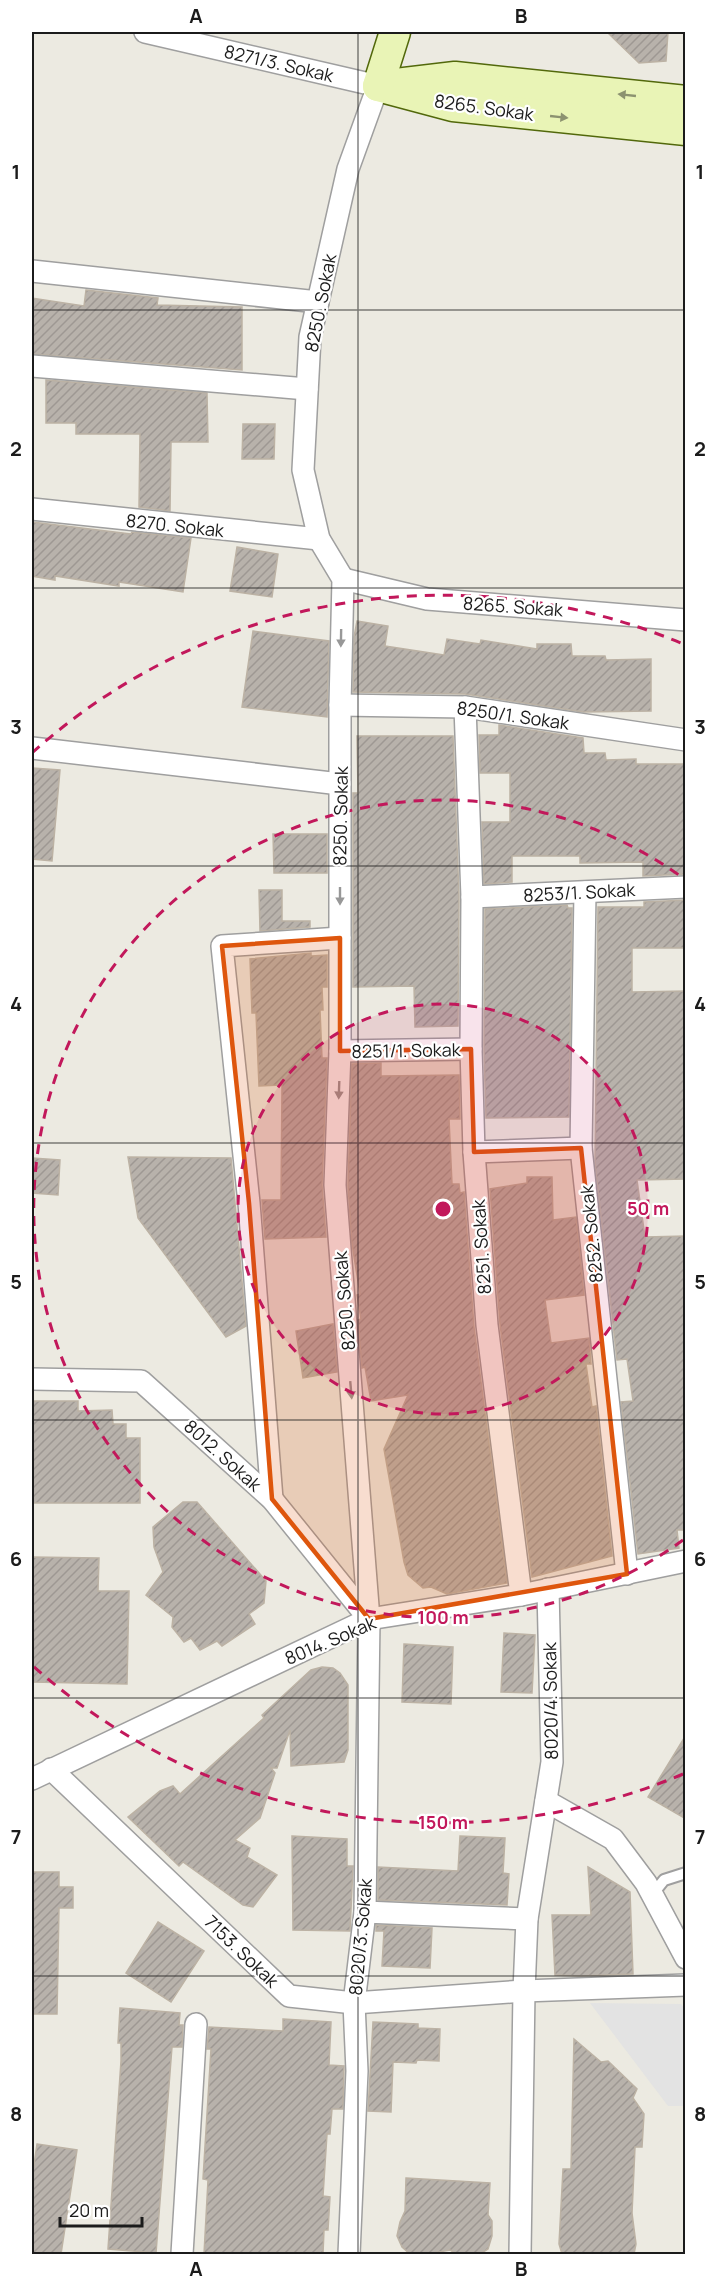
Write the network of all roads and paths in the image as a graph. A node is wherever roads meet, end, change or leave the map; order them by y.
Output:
1 (145, 32) edge
2 (395, 32) edge
3 (378, 86) junction
4 (686, 101) edge
5 (686, 130) edge
6 (32, 271) edge
7 (318, 302) junction
8 (32, 366) edge
9 (307, 389) junction
10 (32, 509) edge
11 (319, 539) junction
12 (342, 579) junction
13 (686, 620) edge
14 (340, 705) junction
15 (465, 706) junction
16 (686, 740) edge
17 (32, 748) edge
18 (340, 784) junction
19 (686, 887) edge
20 (585, 892) junction
21 (472, 897) junction
22 (340, 938) junction
23 (471, 1049) junction
24 (340, 1052) junction
25 (582, 1148) junction
26 (474, 1152) junction
27 (32, 1379) edge
28 (272, 1499) junction
29 (686, 1561) edge
30 (627, 1574) junction
31 (548, 1589) junction
32 (521, 1594) junction
33 (369, 1619) junction
34 (51, 1769) junction
35 (32, 1779) edge
36 (546, 1800) junction
37 (686, 1873) edge
38 (652, 1895) junction
39 (365, 1912) junction
40 (527, 1919) junction
41 (686, 1958) edge
42 (686, 1985) edge
43 (524, 1991) junction
44 (354, 2003) junction
45 (196, 2024) dead end
46 (182, 2254) edge
47 (349, 2254) edge
48 (520, 2254) edge

1 - 3 street, 8271/3. Sokak
2 - 3 street, 8250. Sokak
4 -> 3 street, 8265. Sokak
3 -> 5 street, 8265. Sokak
3 - 7 street, 8250. Sokak
6 - 7 street
7 - 9 street, 8250. Sokak
8 - 9 street
9 - 11 street, 8250. Sokak
10 - 11 street, 8270. Sokak
11 - 12 street, 8250. Sokak
12 - 13 street, 8265. Sokak
12 -> 14 street, 8250. Sokak
14 - 15 street, 8250/1. Sokak
14 - 18 street, 8250. Sokak
15 - 16 street, 8250/1. Sokak
15 - 21 street, 8251. Sokak
17 - 18 street
18 -> 22 street, 8250. Sokak
19 - 20 street, 8253/1. Sokak
20 - 21 street, 8253/1. Sokak
20 - 25 street, 8252. Sokak
21 - 23 street, 8251. Sokak
22 - 24 street, 8250. Sokak
22 - 28 street
23 - 24 street, 8251/1. Sokak
23 - 26 street, 8251. Sokak
24 -> 33 street, 8250. Sokak
25 - 26 street
25 - 30 street, 8252. Sokak
26 - 32 street, 8251. Sokak
27 - 28 street, 8012. Sokak
28 - 33 street, 8012. Sokak
29 - 30 street, 8014. Sokak
30 - 31 street, 8014. Sokak
31 - 32 street, 8014. Sokak
31 - 36 street, 8020/4. Sokak
32 - 33 street, 8014. Sokak
33 - 34 street, 8014. Sokak
33 - 39 street, 8020/3. Sokak
34 - 35 street, 8014. Sokak
34 - 44 street, 7153. Sokak
36 - 38 street
36 - 40 street, 8020/4. Sokak
37 - 38 lane
38 - 41 street
39 - 40 street
39 - 44 street, 8020/3. Sokak
40 - 43 street, 8020/4. Sokak
42 - 43 street, 7153. Sokak
43 - 44 street, 7153. Sokak
43 - 48 street, 8020/4. Sokak
44 - 47 street, 8020/3. Sokak
45 - 46 street

